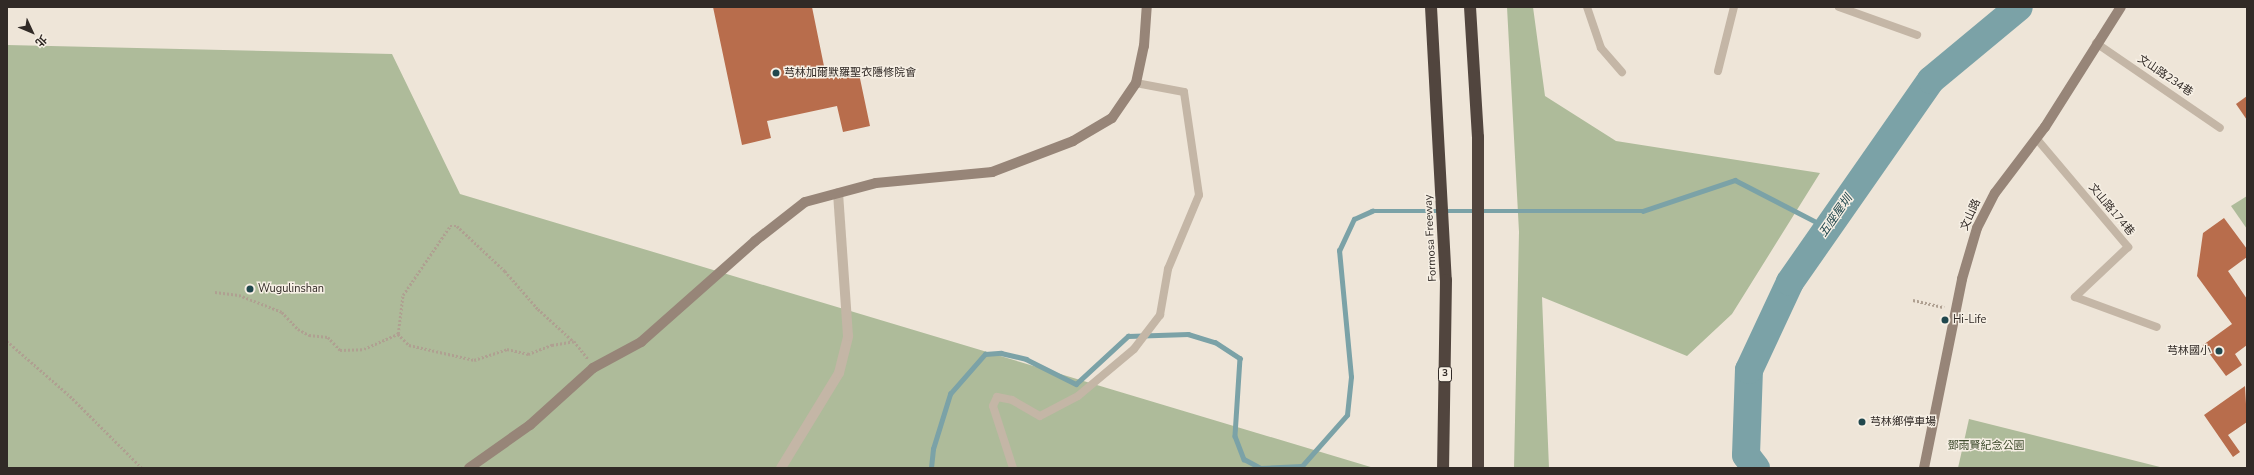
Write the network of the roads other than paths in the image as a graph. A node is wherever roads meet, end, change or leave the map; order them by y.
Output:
1 (1147, 7) edge
2 (1431, 7) edge
3 (1470, 7) edge
4 (1586, 7) edge
5 (1734, 7) edge
6 (1839, 7) edge
7 (2121, 7) edge
8 (1917, 35) dead end
9 (2096, 43) junction
10 (1718, 71) dead end
11 (1622, 72) dead end
12 (1136, 83) junction
13 (2220, 128) dead end
14 (2036, 138) junction
15 (838, 193) junction
16 (2157, 327) dead end
17 (469, 468) edge
18 (781, 468) edge
19 (1013, 468) edge
20 (1443, 468) edge
21 (1478, 468) edge
22 (1924, 468) edge

1 - 12 street
2 - 20 highway, Formosa Freeway / 3
3 - 21 highway
4 - 11 lane
5 - 10 lane
6 - 8 lane
7 - 9 street, 文山路
9 - 13 lane, 文山路234巷
9 - 14 street, 文山路
12 - 15 street
12 - 19 lane
14 - 16 lane, 文山路174巷
14 - 22 street, 文山路
15 - 17 street
15 - 18 street

